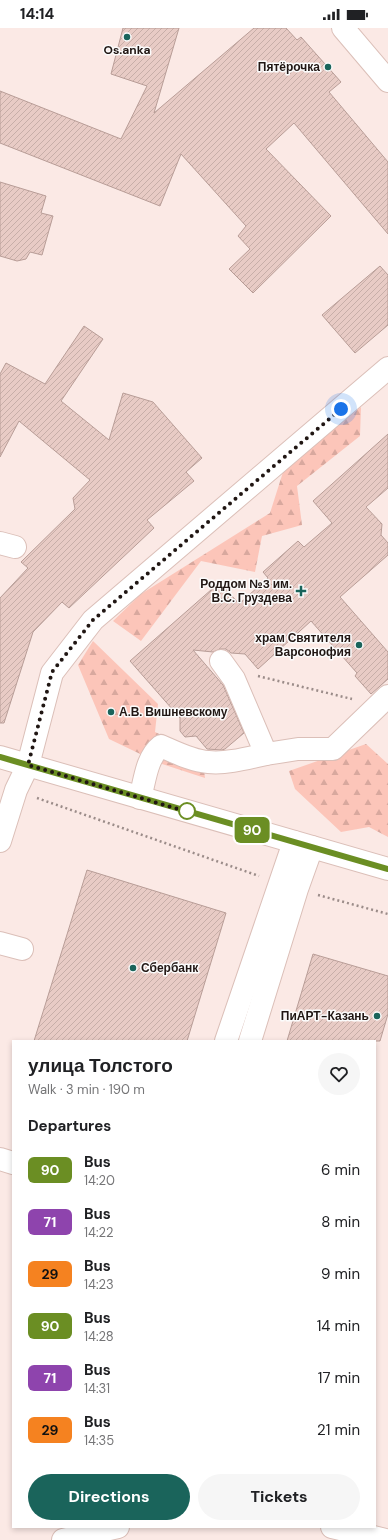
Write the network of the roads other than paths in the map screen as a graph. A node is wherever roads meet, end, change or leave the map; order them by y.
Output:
1 (343, 28) edge
2 (388, 80) edge
3 (388, 368) edge
4 (221, 662) dead end
5 (383, 701) edge
6 (266, 754) junction
7 (0, 757) edge
8 (28, 765) junction
9 (140, 798) junction
10 (0, 841) edge
11 (303, 845) junction
12 (388, 869) edge
13 (288, 887) junction
14 (0, 944) edge
15 (22, 949) dead end
16 (226, 1040) edge
17 (250, 1040) edge
18 (0, 1159) edge
19 (12, 1163) edge
20 (114, 1528) edge
21 (336, 1528) edge
22 (63, 1540) edge
23 (386, 1540) edge

1 - 2 street
3 - 8 street
4 - 6 street
5 - 6 street
6 - 9 street
7 - 8 street
8 - 9 street
8 - 10 street
9 - 11 street
11 - 12 street
11 - 13 street
13 - 16 street
13 - 17 street
14 - 15 street
18 - 19 street
20 - 22 street
21 - 23 street

